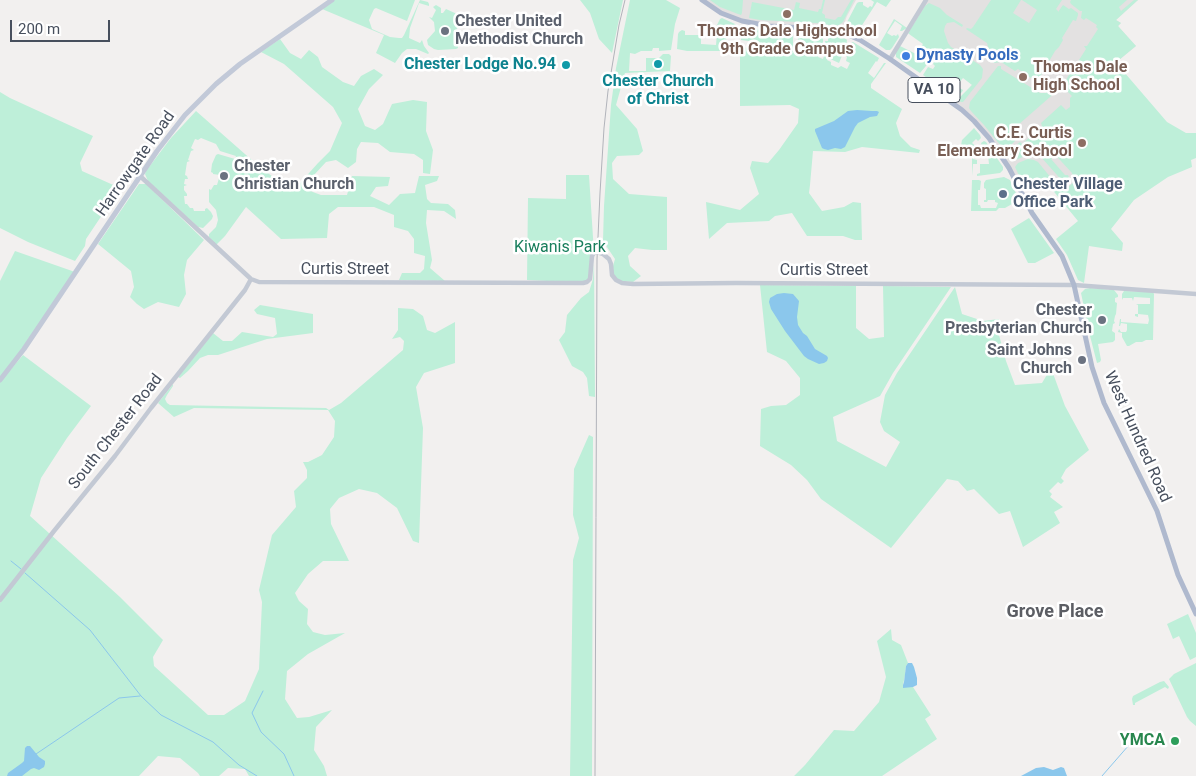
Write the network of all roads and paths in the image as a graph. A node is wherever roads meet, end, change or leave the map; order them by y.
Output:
1 (332, 0) edge
2 (702, 0) edge
3 (926, 0) edge
4 (890, 59) junction
5 (140, 176) junction
6 (251, 280) junction
7 (1074, 285) junction
8 (1196, 294) edge
9 (0, 380) edge
10 (0, 600) edge
11 (1196, 614) edge

1 - 5 main road, Harrowgate Road
2 - 4 main road, West Hundred Road / VA 10
3 - 4 street
4 - 7 main road, West Hundred Road / VA 10
5 - 6 street
5 - 9 main road, Harrowgate Road
6 - 7 street, Curtis Street
6 - 10 street, South Chester Road
7 - 8 street
7 - 11 main road, West Hundred Road / VA 10

